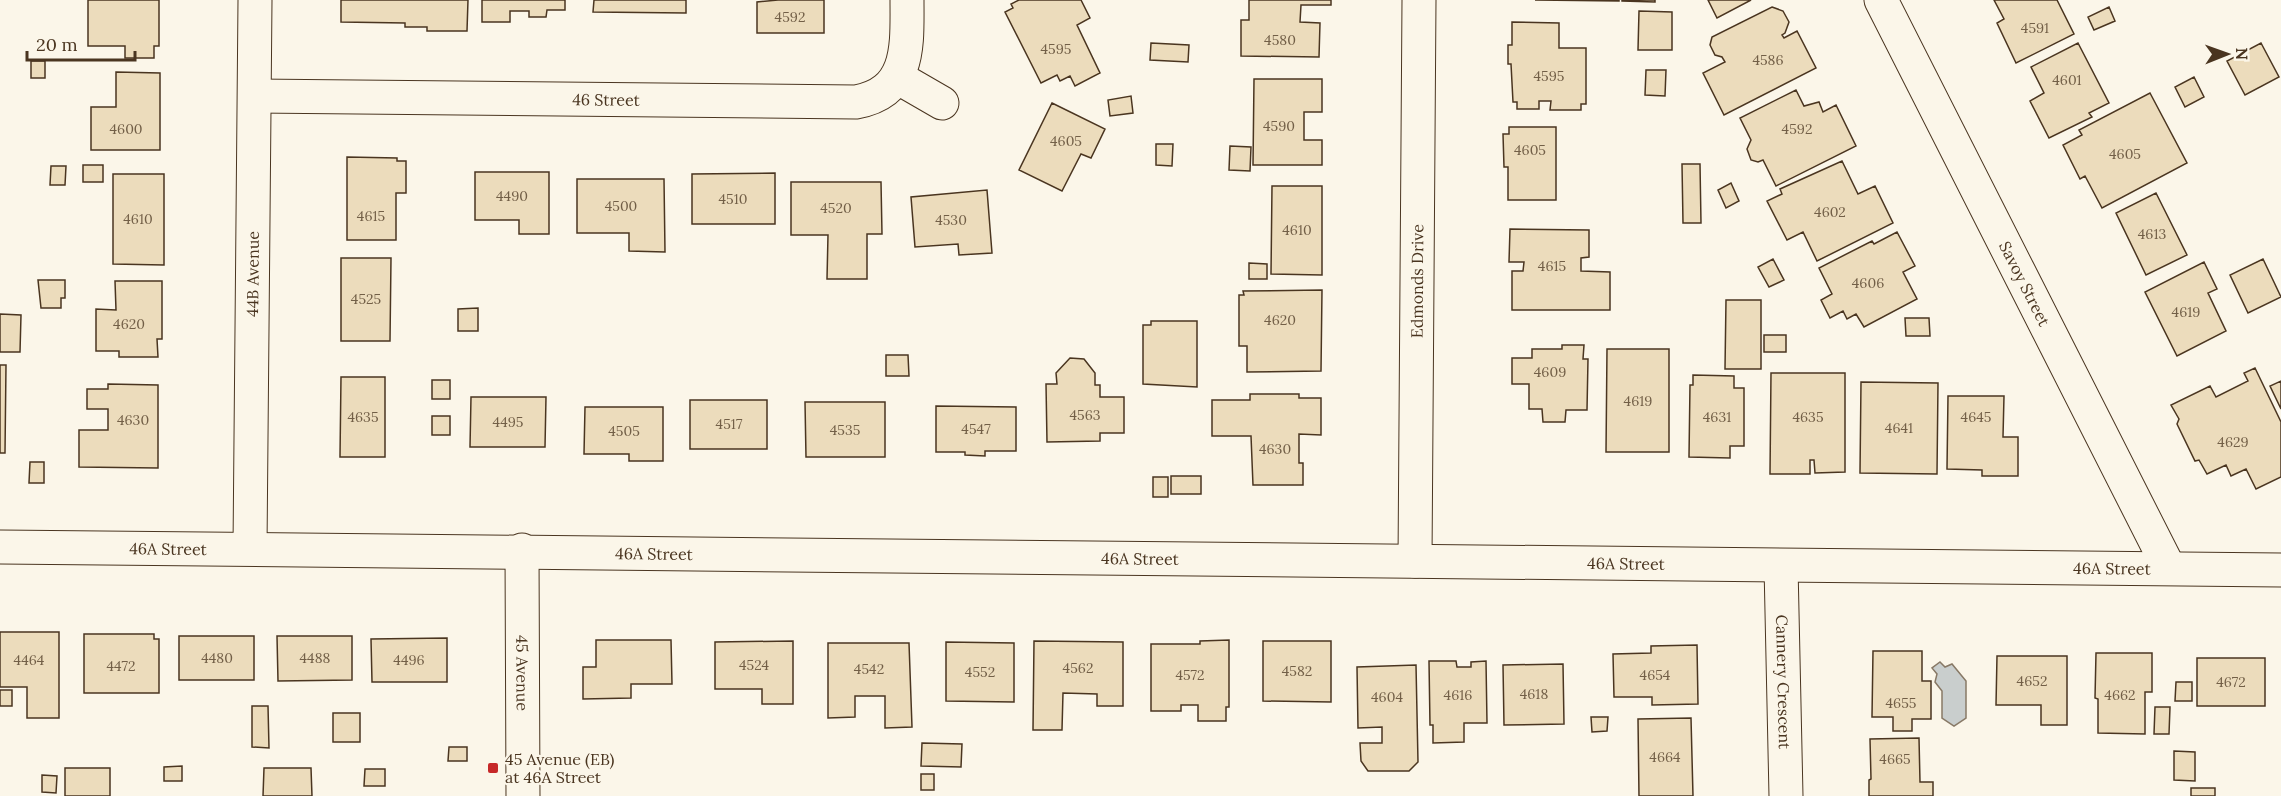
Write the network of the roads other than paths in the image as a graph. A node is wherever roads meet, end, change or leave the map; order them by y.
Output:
1 (255, 0) edge
2 (907, 0) edge
3 (1419, 0) edge
4 (1881, 0) edge
5 (897, 77) junction
6 (255, 96) junction
7 (942, 103) dead end
8 (0, 547) edge
9 (250, 548) junction
10 (522, 550) junction
11 (1414, 561) junction
12 (1781, 566) junction
13 (2169, 568) junction
14 (2281, 570) edge
15 (523, 796) edge
16 (1786, 796) edge

1 - 6 street, 44B Avenue
2 - 5 street
3 - 11 street, Edmonds Drive
4 - 13 street, Savoy Street
5 - 6 street, 46 Street
5 - 7 street
6 - 9 street, 44B Avenue
8 - 9 street, 46A Street
9 - 10 street, 46A Street
10 - 11 street, 46A Street
10 - 15 street, 45 Avenue
11 - 12 street, 46A Street
12 - 13 street, 46A Street
12 - 16 street, Cannery Crescent
13 - 14 street, 46A Street

